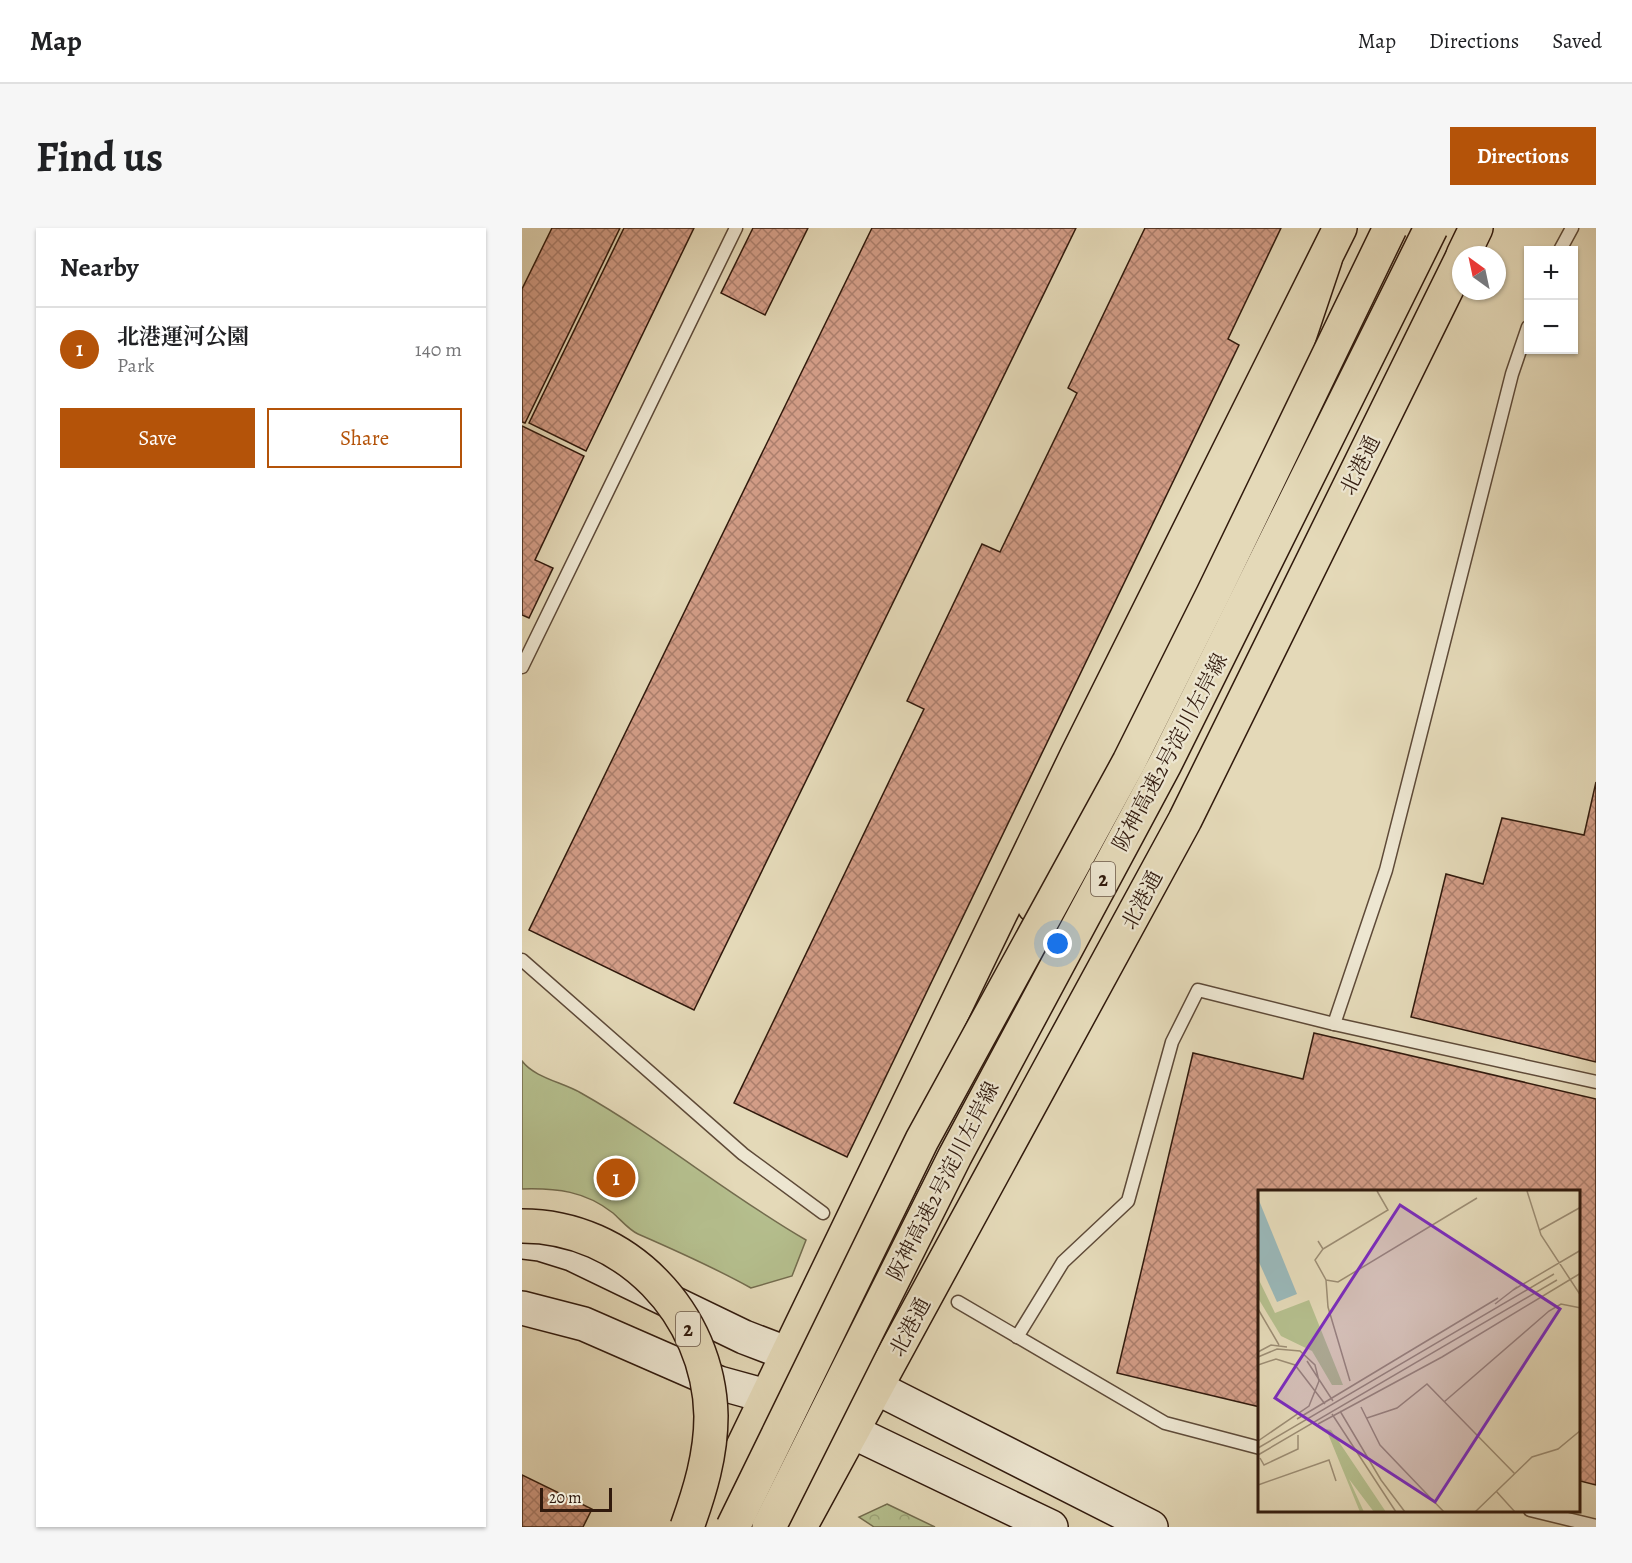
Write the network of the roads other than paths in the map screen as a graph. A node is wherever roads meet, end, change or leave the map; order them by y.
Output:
1 (736, 228) edge
2 (1340, 228) edge
3 (1390, 228) edge
4 (1431, 228) edge
5 (1476, 228) edge
6 (1572, 228) edge
7 (1467, 246) edge
8 (1562, 246) edge
9 (1325, 260) junction
10 (1452, 278) edge
11 (1524, 339) edge
12 (522, 667) edge
13 (522, 960) edge
14 (1334, 1024) junction
15 (1596, 1082) edge
16 (922, 1140) junction
17 (823, 1213) dead end
18 (522, 1226) edge
19 (522, 1242) edge
20 (958, 1302) dead end
21 (522, 1308) edge
22 (1017, 1337) junction
23 (786, 1354) junction
24 (877, 1388) junction
25 (766, 1396) junction
26 (854, 1432) junction
27 (1258, 1447) edge
28 (1538, 1512) edge
29 (1596, 1526) edge
30 (687, 1527) edge
31 (704, 1527) edge
32 (733, 1527) edge
33 (769, 1527) edge
34 (800, 1527) edge
35 (1050, 1527) edge
36 (1151, 1527) edge

1 - 12 lane
2 - 9 main road
3 - 16 main road, 阪神高速2号淀川左岸線 / 2, bridge
4 - 33 main road, 阪神高速2号淀川左岸線 / 2, bridge
5 - 7 main road
6 - 8 lane
9 - 16 main road, bridge
9 - 23 main road
10 - 24 main road, 北港通
11 - 14 lane
13 - 17 lane
14 - 15 lane
14 - 22 lane
16 - 32 main road, 阪神高速2号淀川左岸線 / 2, bridge
18 - 30 main road, 2, bridge
19 - 23 street
20 - 22 lane
21 - 25 street
22 - 27 lane
23 - 24 street
23 - 25 main road
24 - 26 main road, 北港通
24 - 36 street
25 - 26 street
25 - 31 main road
26 - 34 main road, 北港通
26 - 35 street
28 - 29 lane

